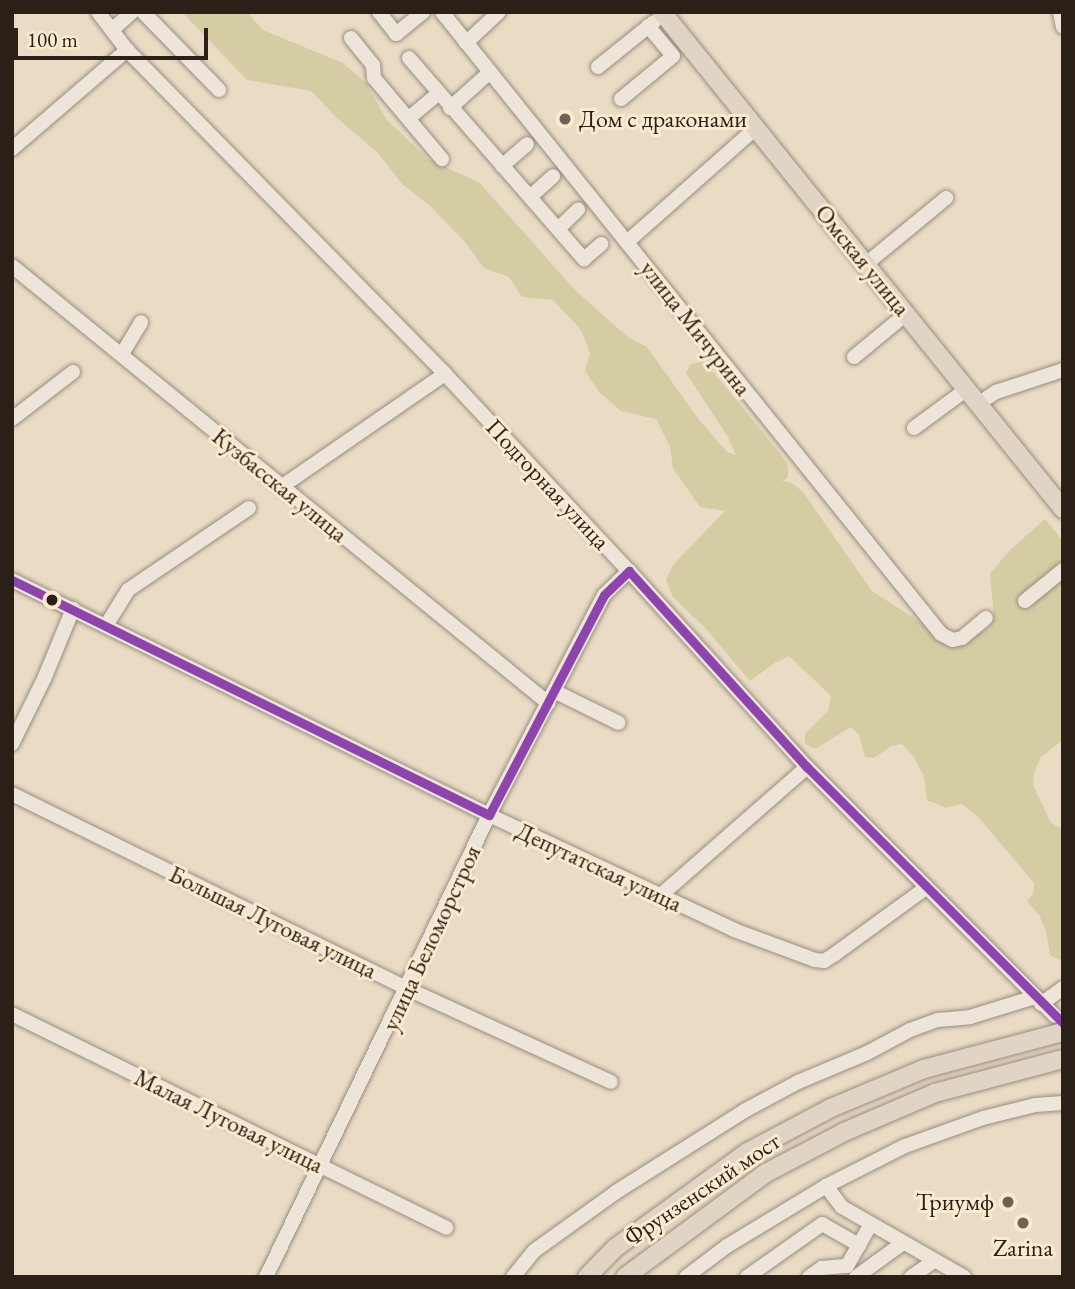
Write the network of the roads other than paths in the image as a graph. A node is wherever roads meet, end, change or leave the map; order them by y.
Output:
1 (99, 12) edge
2 (132, 12) edge
3 (143, 12) edge
4 (379, 12) edge
5 (423, 12) edge
6 (442, 12) edge
7 (499, 12) edge
8 (1060, 12) edge
9 (663, 13) edge
10 (648, 26) junction
11 (1063, 27) edge
12 (112, 30) junction
13 (351, 38) dead end
14 (466, 43) junction
15 (127, 50) junction
16 (409, 58) dead end
17 (598, 67) dead end
18 (490, 72) junction
19 (219, 90) dead end
20 (438, 94) junction
21 (621, 99) dead end
22 (450, 108) junction
23 (409, 118) junction
24 (756, 128) junction
25 (527, 144) dead end
26 (12, 149) edge
27 (442, 159) dead end
28 (502, 166) junction
29 (553, 176) dead end
30 (530, 197) junction
31 (946, 198) dead end
32 (578, 210) dead end
33 (558, 229) junction
34 (627, 242) junction
35 (601, 244) dead end
36 (866, 264) junction
37 (12, 266) edge
38 (906, 314) junction
39 (141, 322) dead end
40 (122, 354) junction
41 (854, 356) dead end
42 (1063, 370) edge
43 (73, 372) dead end
44 (445, 374) junction
45 (967, 389) junction
46 (978, 404) junction
47 (12, 419) edge
48 (914, 428) dead end
49 (281, 486) junction
50 (1062, 507) edge
51 (249, 508) dead end
52 (629, 570) junction
53 (1063, 570) edge
54 (12, 580) edge
55 (1025, 601) dead end
56 (73, 610) junction
57 (986, 618) dead end
58 (107, 624) junction
59 (551, 697) junction
60 (619, 723) dead end
61 (12, 744) edge
62 (807, 767) junction
63 (12, 794) edge
64 (489, 815) junction
65 (926, 888) junction
66 (661, 895) junction
67 (1063, 988) edge
68 (408, 989) junction
69 (1038, 1000) junction
70 (12, 1014) edge
71 (1059, 1024) edge
72 (1063, 1059) edge
73 (611, 1082) dead end
74 (1063, 1103) edge
75 (320, 1167) junction
76 (826, 1186) junction
77 (871, 1224) junction
78 (446, 1228) dead end
79 (903, 1243) junction
80 (859, 1245) junction
81 (935, 1260) junction
82 (266, 1277) edge
83 (513, 1277) edge
84 (587, 1277) edge
85 (625, 1277) edge
86 (685, 1277) edge
87 (747, 1277) edge
88 (809, 1277) edge
89 (856, 1277) edge
90 (911, 1277) edge
91 (964, 1277) edge

1 - 12 street, Подгорная улица
2 - 12 street
3 - 19 street
4 - 5 street
6 - 14 street, улица Мичурина
7 - 14 street
8 - 11 street
9 - 10 street
9 - 24 main road, Омская улица
10 - 17 street
10 - 21 street
12 - 15 street, Подгорная улица
13 - 23 street
14 - 18 street, улица Мичурина
15 - 26 street
15 - 44 street, Подгорная улица
16 - 20 street
18 - 22 street
18 - 34 street, улица Мичурина
20 - 22 street
20 - 23 street
22 - 28 street
23 - 27 street
24 - 34 street
24 - 36 main road, Омская улица
25 - 28 street
28 - 30 street
29 - 30 street
30 - 33 street
31 - 36 street
32 - 33 street
33 - 35 street
34 - 57 street, улица Мичурина
36 - 38 main road, Омская улица
37 - 40 street, Кузбасская улица
38 - 41 street
38 - 45 main road, Омская улица
39 - 40 street
40 - 49 street, Кузбасская улица
42 - 46 street
43 - 47 street
44 - 49 street
44 - 52 street, Подгорная улица
45 - 46 main road, Омская улица
45 - 48 street
46 - 50 main road, Омская улица
49 - 59 street, Кузбасская улица
51 - 58 street
52 - 59 street, улица Беломорстроя
52 - 62 street, Подгорная улица
53 - 55 street
54 - 56 street, Депутатская улица
56 - 58 street, Депутатская улица
56 - 61 street
58 - 64 street, Депутатская улица
59 - 60 street, Кузбасская улица
59 - 64 street, улица Беломорстроя
62 - 65 street, Подгорная улица
62 - 66 street
63 - 68 street, Большая Луговая улица
64 - 66 street, Депутатская улица
64 - 68 street, улица Беломорстроя
65 - 66 street, Депутатская улица
65 - 69 street, Подгорная улица
67 - 69 street
68 - 73 street, Большая Луговая улица
68 - 75 street, улица Беломорстроя
69 - 71 street, Подгорная улица
69 - 83 street
70 - 75 street, Малая Луговая улица
71 - 84 main road, Фрунзенский мост
72 - 85 main road, Фрунзенский мост
74 - 76 street
75 - 78 street, Малая Луговая улица
75 - 82 street, улица Беломорстроя
76 - 77 street
76 - 86 street
77 - 79 street
77 - 80 street
79 - 81 street
79 - 89 street
80 - 87 street
80 - 88 street
81 - 90 street
81 - 91 street

